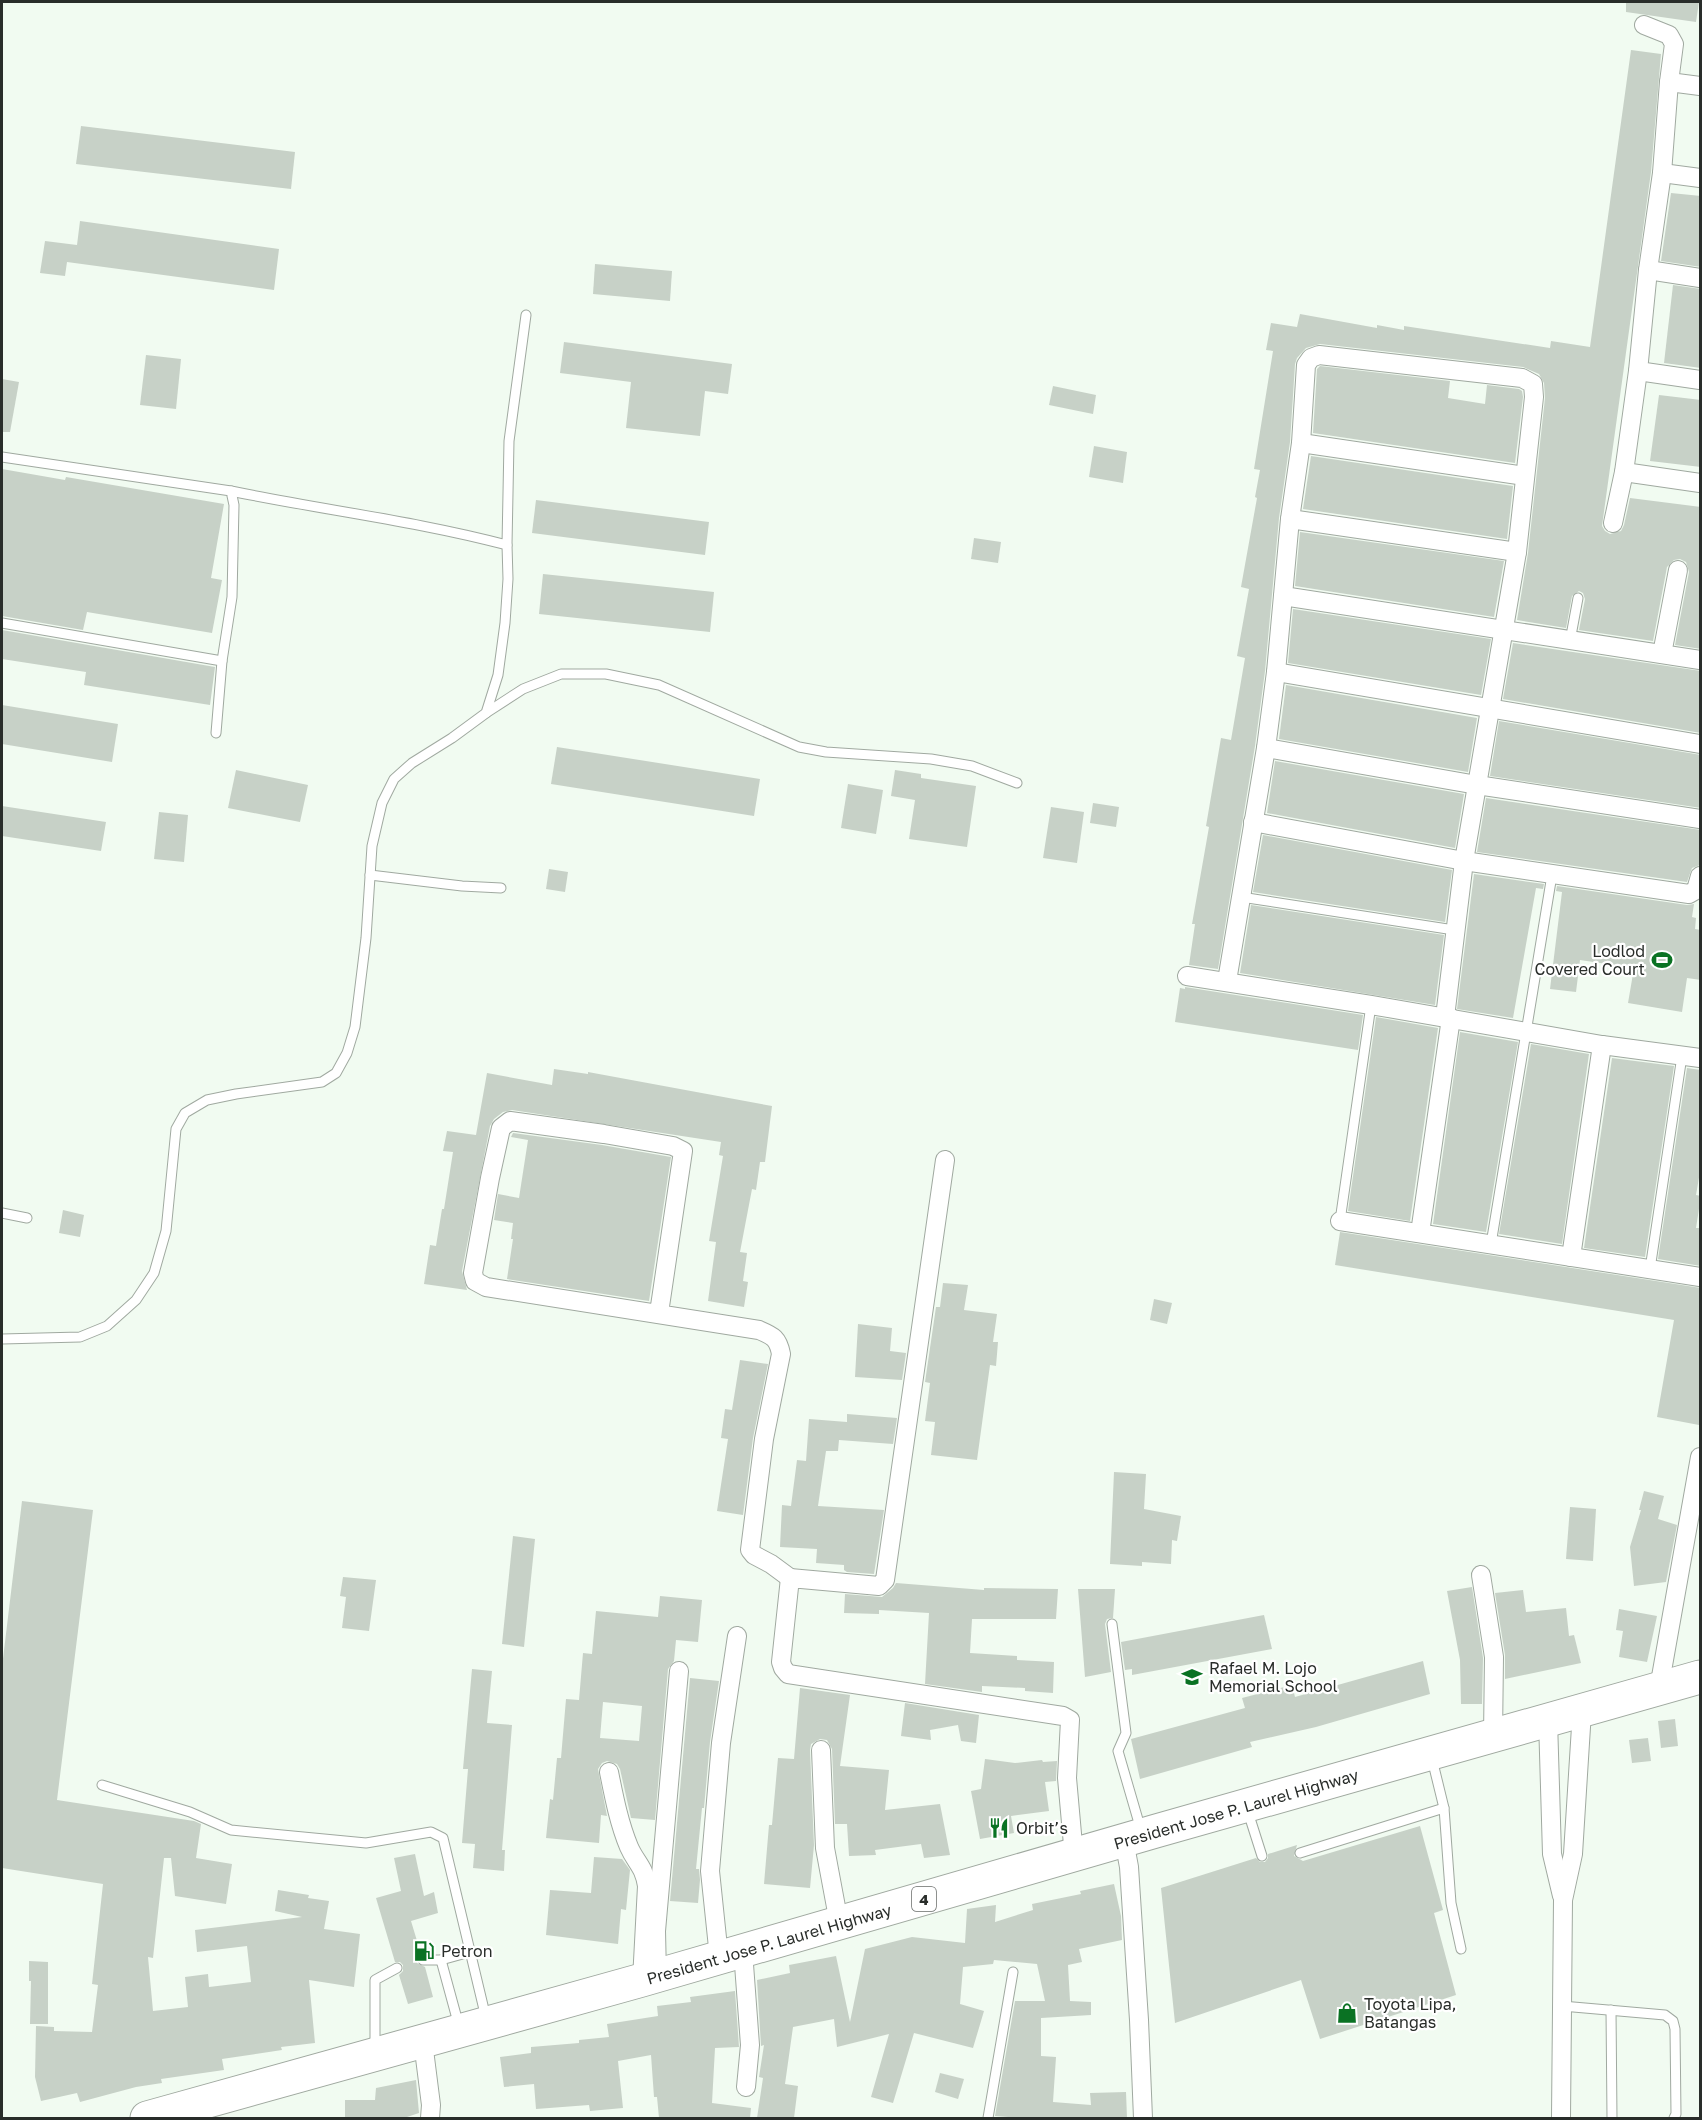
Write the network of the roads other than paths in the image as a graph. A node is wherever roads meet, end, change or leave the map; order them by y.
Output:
1 (1644, 25) dead end
2 (1669, 82) junction
3 (1701, 86) edge
4 (1662, 173) junction
5 (1701, 178) edge
6 (1648, 270) junction
7 (1701, 278) edge
8 (526, 315) dead end
9 (1638, 371) junction
10 (1701, 380) edge
11 (1301, 443) junction
12 (2, 457) edge
13 (1624, 472) junction
14 (1525, 476) junction
15 (1701, 483) edge
16 (231, 491) junction
17 (1290, 519) junction
18 (1613, 523) dead end
19 (507, 545) junction
20 (1516, 552) junction
21 (1678, 570) dead end
22 (1283, 596) junction
23 (1578, 598) dead end
24 (2, 623) edge
25 (1504, 631) junction
26 (1570, 640) junction
27 (1662, 654) junction
28 (1701, 660) edge
29 (222, 661) junction
30 (1276, 672) junction
31 (1490, 709) junction
32 (486, 713) junction
33 (216, 733) dead end
34 (1701, 744) edge
35 (1266, 748) junction
36 (1017, 783) dead end
37 (1477, 785) junction
38 (1701, 819) edge
39 (1253, 822) junction
40 (1464, 861) junction
41 (370, 875) junction
42 (1552, 875) junction
43 (1701, 876) edge
44 (501, 888) dead end
45 (1241, 897) junction
46 (1454, 930) junction
47 (1187, 976) dead end
48 (1227, 981) junction
49 (1371, 1005) junction
50 (1448, 1018) junction
51 (1527, 1031) junction
52 (1602, 1045) junction
53 (1682, 1056) junction
54 (1701, 1058) edge
55 (945, 1161) dead end
56 (2, 1213) edge
57 (27, 1218) dead end
58 (1340, 1221) joint
59 (1420, 1233) junction
60 (1491, 1245) junction
61 (1571, 1257) junction
62 (1650, 1269) junction
63 (1701, 1277) edge
64 (659, 1313) junction
65 (2, 1339) edge
66 (1701, 1457) edge
67 (1482, 1575) dead end
68 (790, 1578) junction
69 (1112, 1624) dead end
70 (737, 1636) dead end
71 (679, 1671) dead end
72 (1701, 1677) edge
73 (1659, 1688) junction
74 (1582, 1710) junction
75 (1548, 1720) junction
76 (1493, 1736) junction
77 (821, 1750) dead end
78 (1430, 1754) junction
79 (609, 1772) dead end
80 (102, 1785) dead end
81 (1247, 1806) junction
82 (1444, 1808) junction
83 (1133, 1838) junction
84 (1300, 1853) dead end
85 (1074, 1856) junction
86 (1262, 1856) dead end
87 (1563, 1900) junction
88 (839, 1923) junction
89 (1461, 1948) dead end
90 (470, 1952) junction
91 (731, 1954) junction
92 (423, 1960) dead end
93 (441, 1960) junction
94 (397, 1968) dead end
95 (1013, 1972) dead end
96 (649, 1978) junction
97 (1562, 2006) junction
98 (1611, 2010) junction
99 (474, 2027) junction
100 (423, 2042) junction
101 (374, 2056) junction
102 (746, 2087) dead end
103 (147, 2118) edge
104 (429, 2118) edge
105 (988, 2118) edge
106 (1143, 2118) edge
107 (1561, 2118) edge
108 (1612, 2118) edge
109 (1674, 2118) edge

1 - 2 street
2 - 3 street
2 - 4 street
4 - 5 street
4 - 6 street
6 - 7 street
6 - 9 street
8 - 19 lane
9 - 10 street
9 - 13 street
11 - 14 street
11 - 14 street
11 - 17 street
12 - 16 lane
13 - 15 street
13 - 18 street
14 - 20 street
16 - 19 lane
16 - 29 lane
17 - 20 street
17 - 22 street
19 - 32 lane
20 - 25 street
21 - 27 street
22 - 25 street
22 - 30 street
23 - 26 lane
24 - 29 lane
25 - 26 street
25 - 31 street
26 - 27 street
27 - 28 street
29 - 33 lane
30 - 31 street
30 - 35 street
31 - 34 street
31 - 37 street
32 - 36 lane
32 - 41 lane
35 - 37 street
35 - 39 street
37 - 38 street
37 - 40 street
39 - 40 street
39 - 45 street
40 - 42 street
40 - 46 street
41 - 44 lane
41 - 65 lane
42 - 43 street
42 - 51 lane
45 - 46 lane
45 - 48 street
46 - 50 street
47 - 48 street
48 - 49 street
49 - 50 street
49 - 58 lane
50 - 51 street
50 - 59 street
51 - 52 street
51 - 60 lane
52 - 53 street
52 - 61 street
53 - 54 street
53 - 62 lane
55 - 68 street
56 - 57 lane
58 - 59 street
59 - 60 street
60 - 61 street
61 - 62 street
62 - 63 street
64 - 64 street
64 - 68 street
66 - 73 street
67 - 76 street
68 - 85 street
69 - 83 lane
70 - 91 street
71 - 96 street
72 - 73 highway, President Jose P. Laurel Highway / 4
73 - 74 highway, President Jose P. Laurel Highway / 4
74 - 75 highway, President Jose P. Laurel Highway / 4
74 - 87 street
75 - 76 highway, President Jose P. Laurel Highway / 4
75 - 87 street
76 - 78 highway, President Jose P. Laurel Highway / 4
77 - 88 street
78 - 81 highway, President Jose P. Laurel Highway / 4
78 - 82 lane
79 - 96 street
80 - 90 lane
81 - 83 highway, President Jose P. Laurel Highway / 4
81 - 86 lane
82 - 84 lane
82 - 89 lane
83 - 85 highway, President Jose P. Laurel Highway / 4
83 - 106 street
85 - 88 highway, President Jose P. Laurel Highway / 4
87 - 97 street
88 - 91 highway, President Jose P. Laurel Highway / 4
90 - 93 lane
90 - 99 lane
91 - 96 highway, President Jose P. Laurel Highway / 4
91 - 102 street
92 - 93 lane
93 - 99 lane
94 - 101 lane
95 - 105 lane
96 - 99 highway, President Jose P. Laurel Highway / 4
97 - 98 lane
97 - 107 street
98 - 108 lane
98 - 109 lane
99 - 100 highway, President Jose P. Laurel Highway / 4
100 - 101 highway, President Jose P. Laurel Highway / 4
100 - 104 street
101 - 103 highway, President Jose P. Laurel Highway / 4

